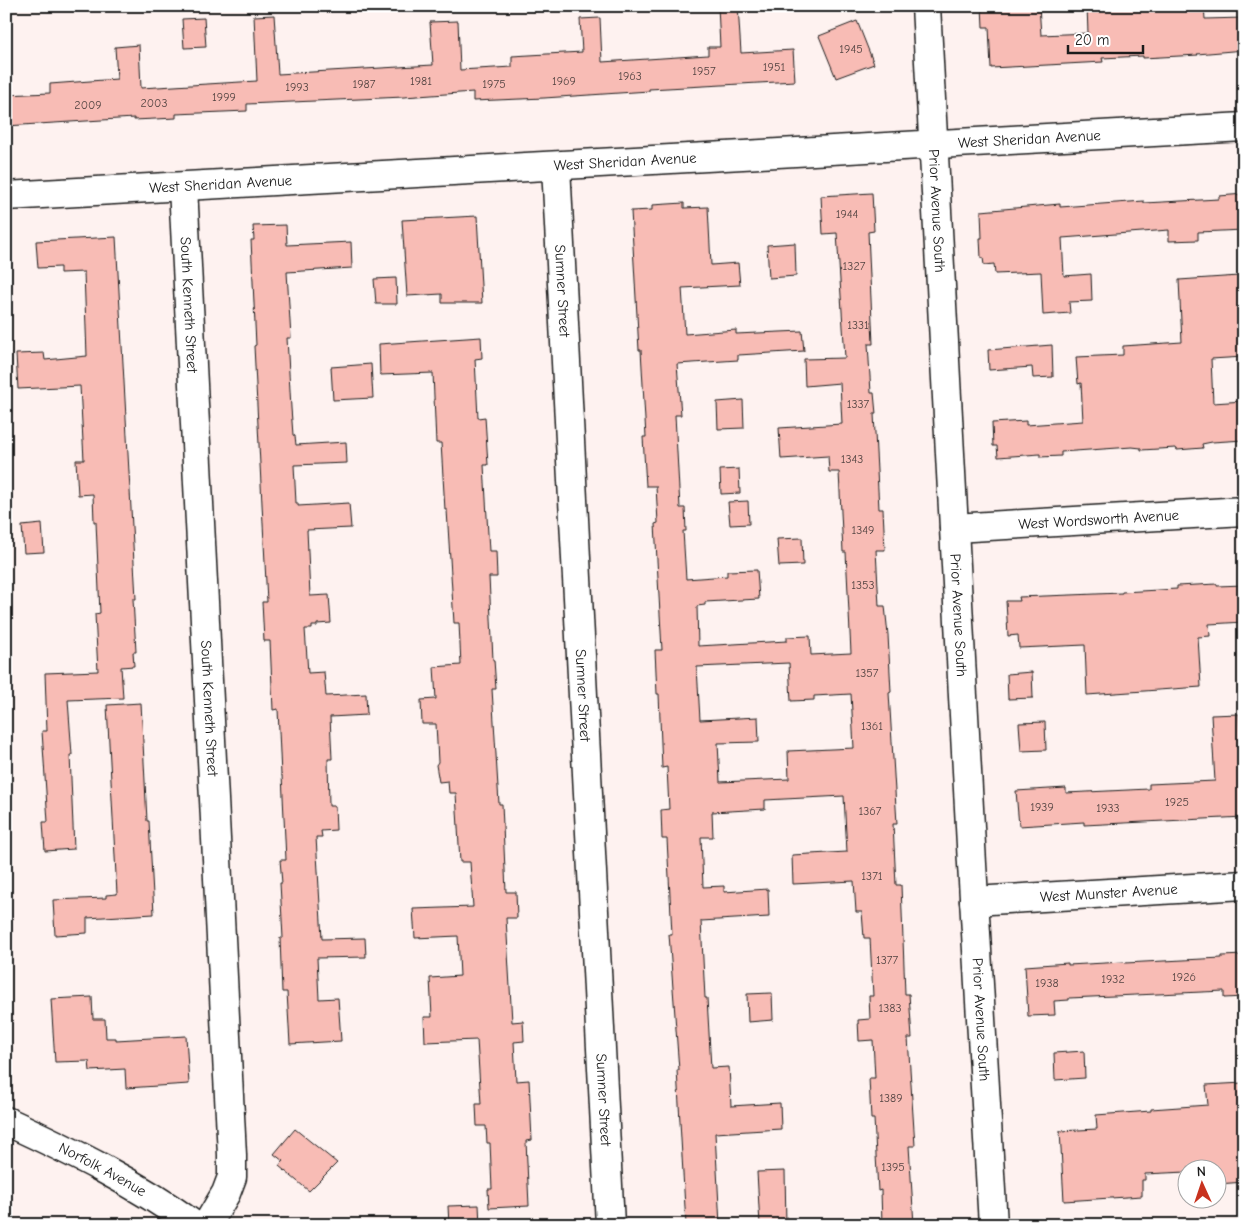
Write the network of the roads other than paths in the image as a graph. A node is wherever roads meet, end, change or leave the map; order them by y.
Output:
1 (926, 6) edge
2 (1244, 127) edge
3 (932, 144) junction
4 (556, 166) junction
5 (183, 187) junction
6 (6, 196) edge
7 (1244, 511) edge
8 (954, 528) junction
9 (1244, 885) edge
10 (974, 901) junction
11 (6, 1121) edge
12 (194, 1225) edge
13 (207, 1225) edge
14 (610, 1225) edge
15 (993, 1225) edge

1 - 3 street, Prior Avenue South
2 - 3 street, West Sheridan Avenue
3 - 4 street, West Sheridan Avenue
3 - 8 street, Prior Avenue South
4 - 5 street, West Sheridan Avenue
4 - 14 street, Sumner Street
5 - 6 street, West Sheridan Avenue
5 - 13 street, South Kenneth Street
7 - 8 street, West Wordsworth Avenue
8 - 10 street, Prior Avenue South
9 - 10 street, West Munster Avenue
10 - 15 street, Prior Avenue South
11 - 12 street, Norfolk Avenue

